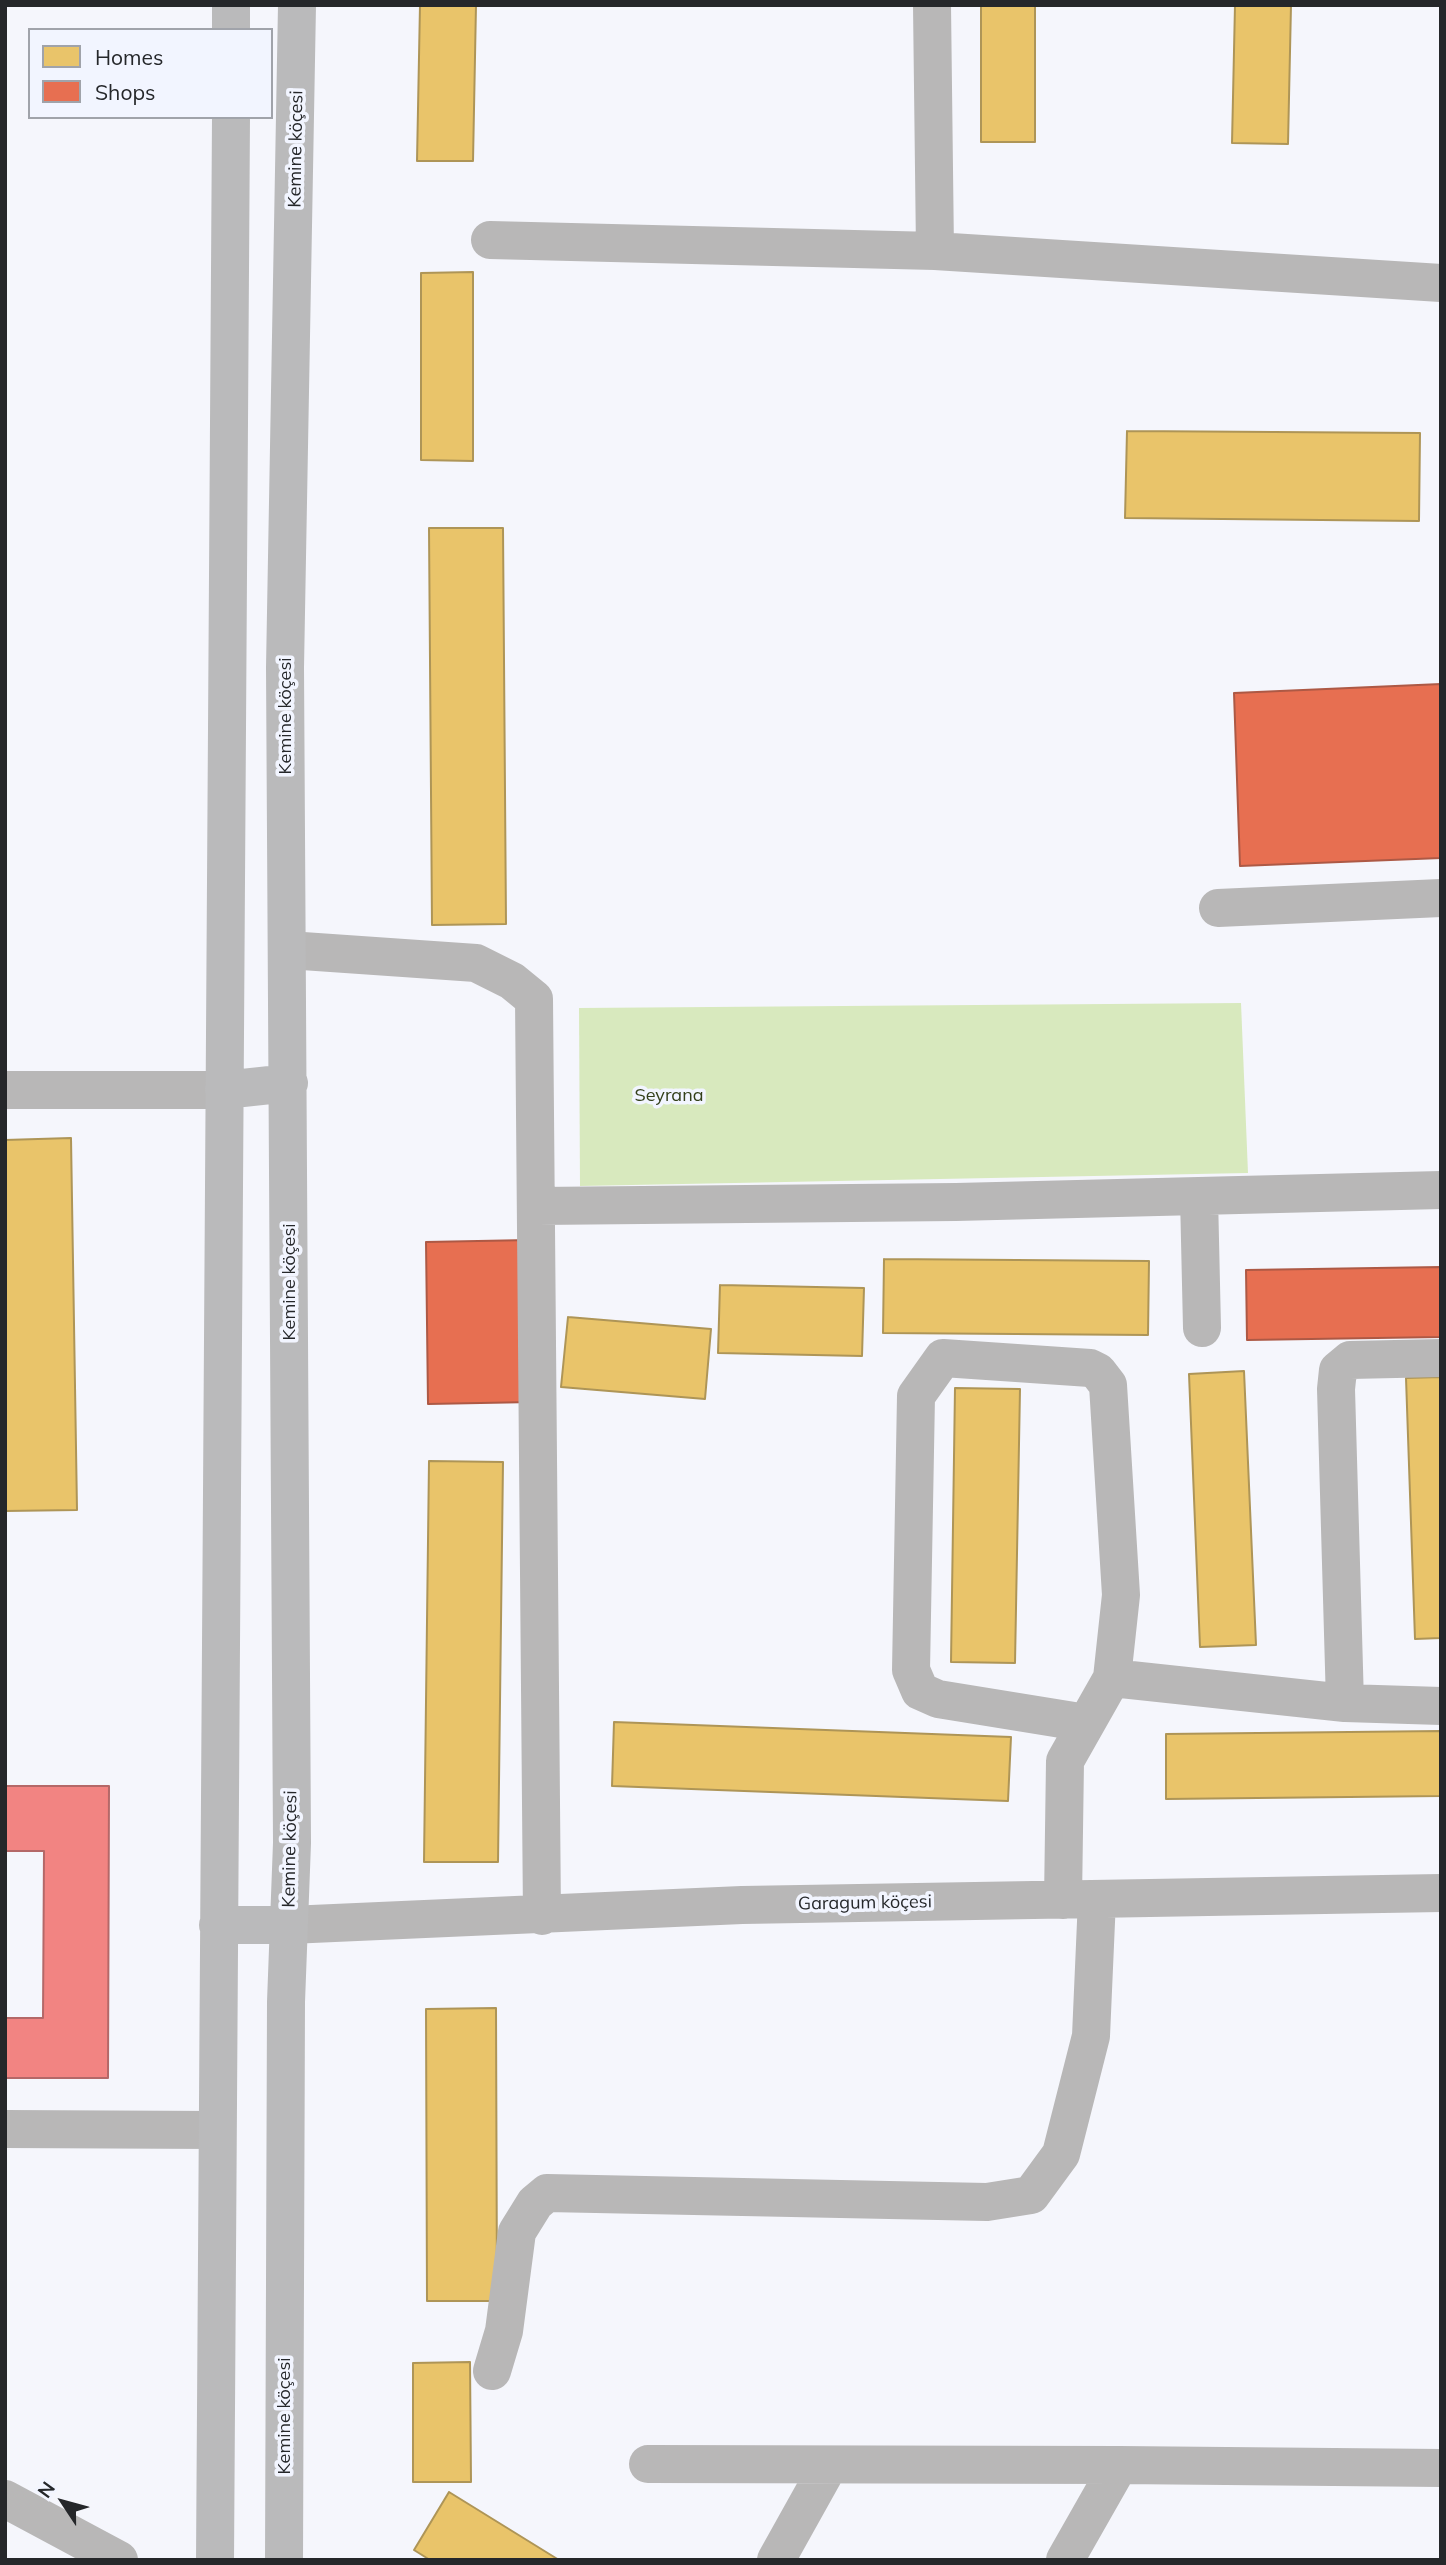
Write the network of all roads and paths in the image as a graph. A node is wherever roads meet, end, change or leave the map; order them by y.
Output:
1 (231, 5) edge
2 (298, 5) edge
3 (932, 5) edge
4 (231, 28) edge
5 (231, 119) edge
6 (490, 240) dead end
7 (935, 251) junction
8 (1441, 283) edge
9 (1441, 898) edge
10 (1218, 908) dead end
11 (288, 950) junction
12 (289, 1083) junction
13 (5, 1090) edge
14 (224, 1090) junction
15 (1441, 1190) edge
16 (1199, 1196) junction
17 (538, 1206) junction
18 (1202, 1328) dead end
19 (1441, 1358) edge
20 (1112, 1678) junction
21 (1345, 1703) junction
22 (1441, 1706) edge
23 (1086, 1723) junction
24 (1441, 1893) edge
25 (1080, 1899) junction
26 (542, 1916) junction
27 (218, 1925) junction
28 (289, 1925) junction
29 (5, 2129) edge
30 (217, 2130) junction
31 (492, 2371) dead end
32 (648, 2465) dead end
33 (829, 2465) junction
34 (1119, 2465) junction
35 (1441, 2468) edge
36 (5, 2499) edge
37 (119, 2560) edge
38 (215, 2560) edge
39 (284, 2560) edge
40 (776, 2560) edge
41 (1065, 2560) edge

1 - 4 main road
2 - 11 main road, Kemine köçesi
3 - 7 street
5 - 14 main road
6 - 7 street
7 - 8 street
9 - 10 street
11 - 12 main road, Kemine köçesi
11 - 17 street
12 - 14 main road
12 - 28 main road, Kemine köçesi
13 - 14 street
14 - 27 main road
15 - 16 street
16 - 17 street
16 - 18 street
17 - 26 street
19 - 21 street
20 - 21 street
20 - 23 street
20 - 23 street
21 - 22 street
23 - 25 street
24 - 25 street, Garagum köçesi
25 - 26 street, Garagum köçesi
25 - 31 street
26 - 28 street, Garagum köçesi
27 - 28 main road
27 - 30 main road
28 - 39 main road, Kemine köçesi
29 - 30 street
30 - 38 main road
32 - 33 street
33 - 34 street
33 - 40 street
34 - 35 street
34 - 41 street
36 - 37 street

